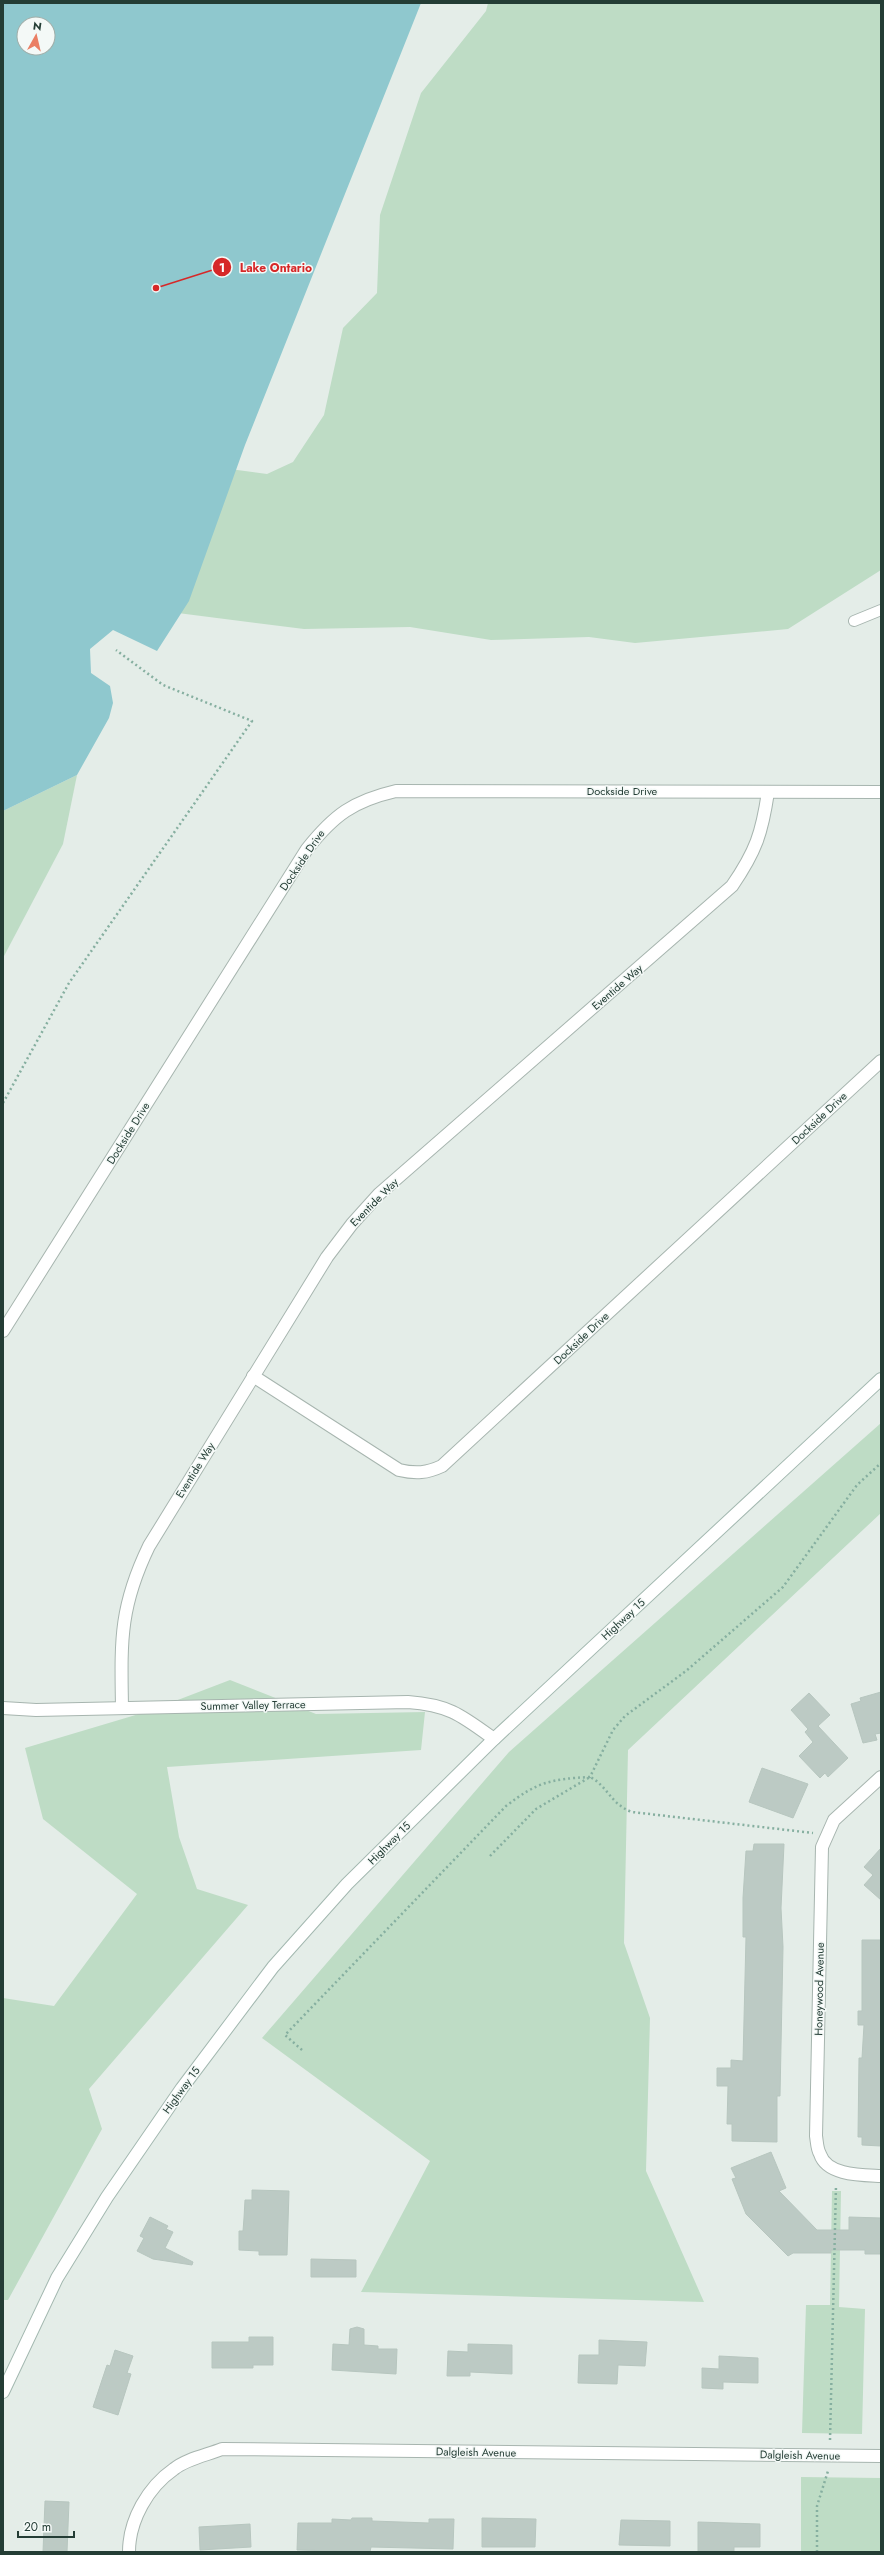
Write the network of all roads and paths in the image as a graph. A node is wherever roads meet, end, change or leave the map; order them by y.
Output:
1 (881, 610) edge
2 (854, 621) dead end
3 (116, 650) dead end
4 (768, 792) junction
5 (881, 792) edge
6 (881, 1061) edge
7 (3, 1103) edge
8 (3, 1331) edge
9 (253, 1376) junction
10 (881, 1380) edge
11 (881, 1463) edge
12 (3, 1708) edge
13 (122, 1708) junction
14 (494, 1739) junction
15 (590, 1777) junction
16 (881, 1777) edge
17 (828, 1834) junction
18 (490, 1856) dead end
19 (302, 2050) dead end
20 (836, 2170) junction
21 (881, 2176) edge
22 (3, 2392) edge
23 (829, 2456) junction
24 (881, 2456) edge
25 (129, 2552) edge
26 (817, 2552) edge

1 - 2 lane
3 - 7 path
4 - 5 street, Dockside Drive
4 - 8 street, Dockside Drive
4 - 9 street, Eventide Way
6 - 9 street, Dockside Drive
9 - 13 street, Eventide Way
10 - 14 street, Highway 15
11 - 15 path
12 - 13 street, Summer Valley Terrace
13 - 14 street, Summer Valley Terrace
14 - 22 street, Highway 15
15 - 17 path
15 - 18 path
15 - 19 path
16 - 17 street, Honeywood Avenue
17 - 20 street, Honeywood Avenue
20 - 21 street, Honeywood Avenue
20 - 23 path
23 - 24 street, Dalgleish Avenue
23 - 25 street, Dalgleish Avenue
23 - 26 path

